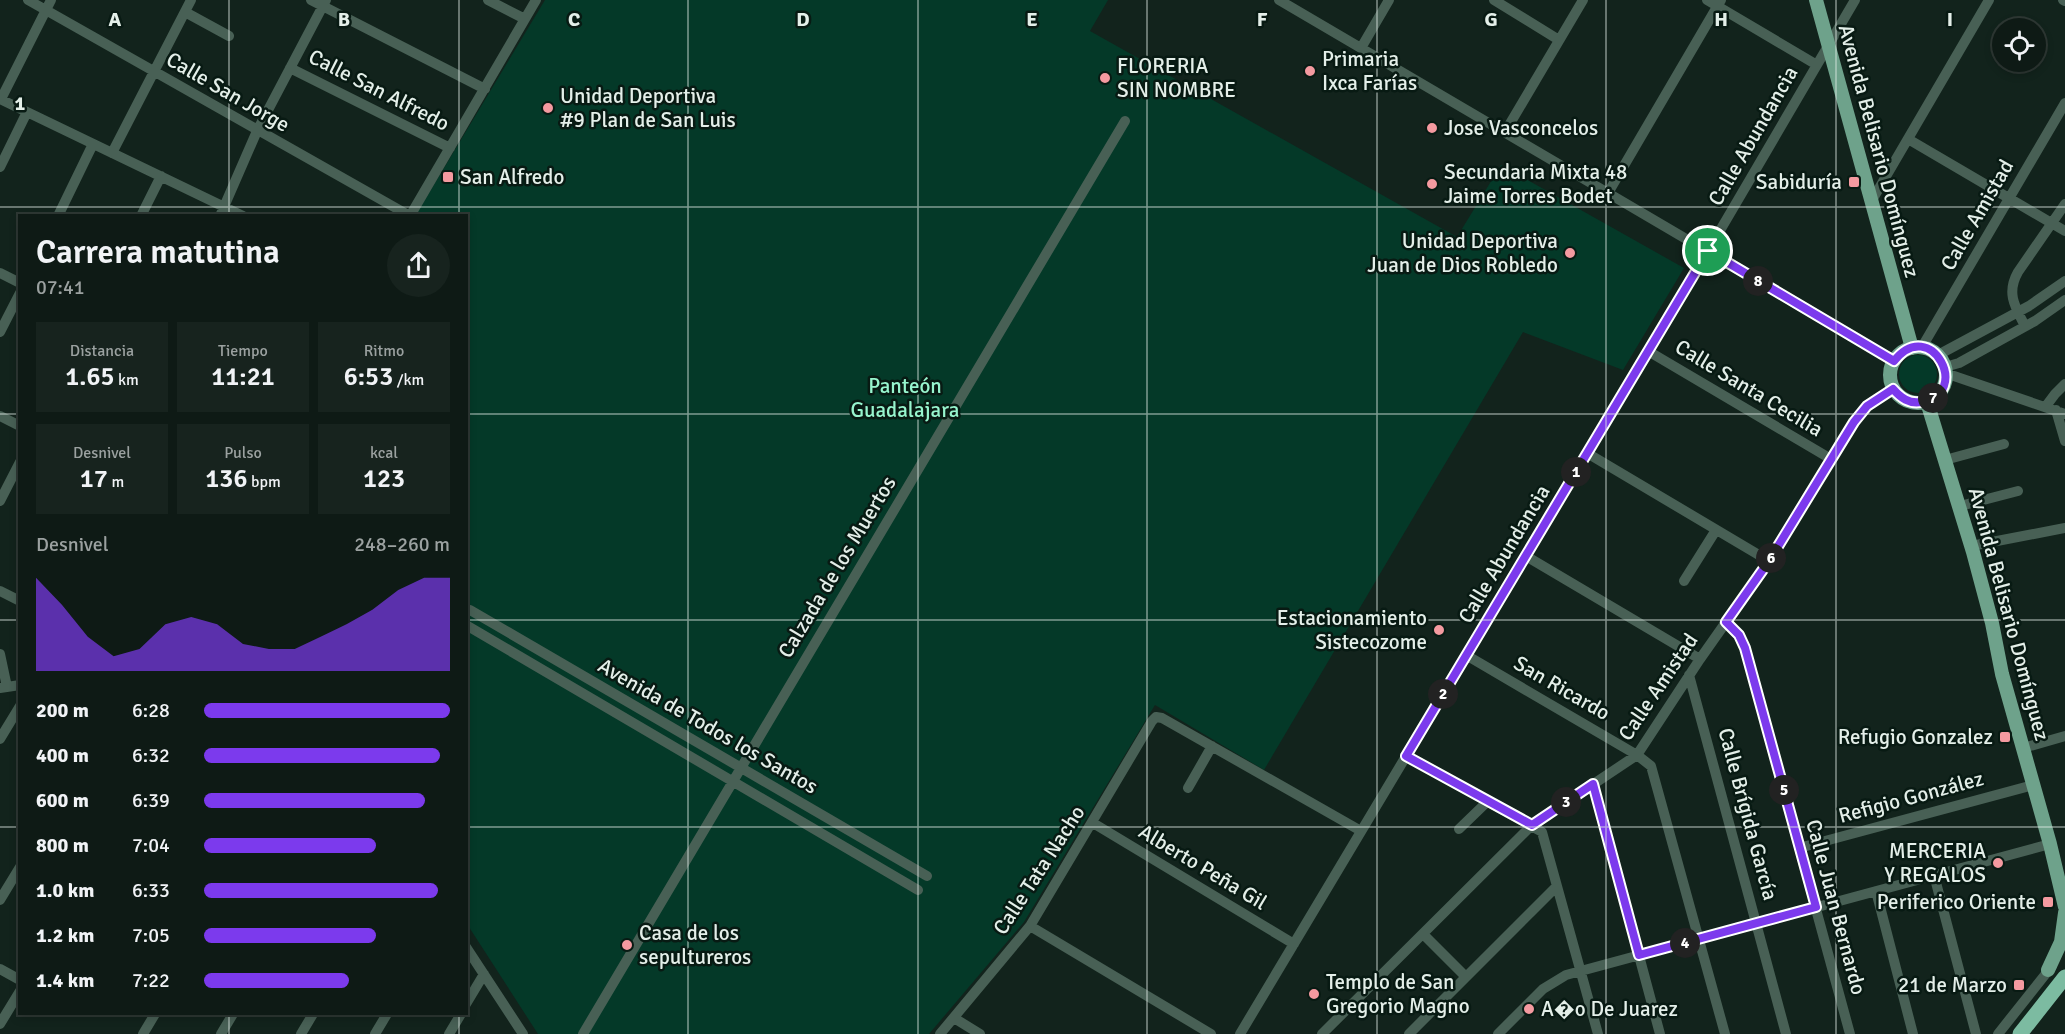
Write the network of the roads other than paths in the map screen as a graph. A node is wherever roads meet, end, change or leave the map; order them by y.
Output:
1 (28, 0) edge
2 (191, 0) edge
3 (310, 0) edge
4 (488, 0) edge
5 (536, 0) edge
6 (1280, 0) edge
7 (1389, 0) edge
8 (1494, 0) edge
9 (1583, 0) edge
10 (1707, 0) edge
11 (1816, 0) edge
12 (1856, 0) edge
13 (1989, 0) edge
14 (325, 3) edge
15 (1719, 3) edge
16 (48, 5) edge
17 (185, 12) junction
18 (525, 19) junction
19 (229, 36) dead end
20 (1559, 40) junction
21 (1828, 47) junction
22 (1361, 48) junction
23 (1817, 65) junction
24 (290, 68) junction
25 (153, 71) junction
26 (485, 89) junction
27 (1, 99) edge
28 (2065, 103) edge
29 (27, 112) junction
30 (1125, 121) dead end
31 (257, 131) junction
32 (1505, 132) junction
33 (1908, 140) junction
34 (93, 144) junction
35 (450, 148) junction
36 (112, 153) junction
37 (0, 167) edge
38 (161, 176) junction
39 (1608, 193) junction
40 (2009, 199) junction
41 (1871, 202) junction
42 (2065, 204) edge
43 (222, 211) edge
44 (59, 214) edge
45 (142, 214) edge
46 (406, 214) edge
47 (411, 214) edge
48 (2052, 223) junction
49 (2065, 231) edge
50 (1708, 251) junction
51 (0, 273) edge
52 (2065, 281) edge
53 (18, 282) edge
54 (18, 297) edge
55 (2065, 300) edge
56 (2018, 312) junction
57 (2025, 326) junction
58 (0, 332) edge
59 (1917, 347) junction
60 (1648, 351) junction
61 (1894, 361) junction
62 (1943, 366) junction
63 (2065, 384) edge
64 (1893, 389) junction
65 (1927, 402) junction
66 (2056, 410) edge
67 (0, 416) edge
68 (18, 425) edge
69 (2065, 441) edge
70 (2004, 444) dead end
71 (1587, 453) junction
72 (1831, 459) junction
73 (1945, 459) junction
74 (18, 466) edge
75 (2018, 491) dead end
76 (0, 501) edge
77 (1960, 506) junction
78 (2065, 528) edge
79 (1716, 530) junction
80 (1972, 549) junction
81 (1526, 556) junction
82 (1769, 561) junction
83 (1684, 581) dead end
84 (0, 591) edge
85 (18, 600) edge
86 (470, 610) dead end
87 (1726, 622) junction
88 (468, 626) edge
89 (0, 654) edge
90 (1466, 655) junction
91 (1700, 659) junction
92 (1689, 675) junction
93 (18, 685) edge
94 (3, 688) edge
95 (18, 709) edge
96 (2065, 736) edge
97 (0, 739) edge
98 (1212, 747) junction
99 (2023, 748) junction
100 (1637, 755) junction
101 (1406, 756) junction
102 (741, 768) junction
103 (733, 781) junction
104 (1593, 784) junction
105 (2033, 785) junction
106 (1188, 788) dead end
107 (1488, 801) junction
108 (1093, 823) junction
109 (1532, 825) junction
110 (1459, 829) dead end
111 (1361, 831) junction
112 (2050, 844) junction
113 (1799, 848) junction
114 (18, 870) edge
115 (1934, 875) junction
116 (927, 876) dead end
117 (1557, 886) junction
118 (918, 890) dead end
119 (1876, 891) junction
120 (0, 900) edge
121 (1816, 907) junction
122 (2065, 908) edge
123 (2065, 913) edge
124 (1757, 923) junction
125 (1030, 926) junction
126 (1423, 934) junction
127 (1699, 939) junction
128 (1294, 944) junction
129 (2065, 949) edge
130 (468, 950) edge
131 (1639, 955) junction
132 (0, 969) edge
133 (2048, 970) junction
134 (1580, 971) junction
135 (484, 974) junction
136 (1466, 977) junction
137 (2065, 977) edge
138 (18, 979) edge
139 (18, 994) edge
140 (468, 1001) edge
141 (154, 1015) edge
142 (232, 1015) edge
143 (312, 1015) edge
144 (385, 1015) edge
145 (460, 1015) edge
146 (954, 1018) junction
147 (0, 1024) edge
148 (143, 1034) edge
149 (221, 1034) edge
150 (301, 1034) edge
151 (375, 1034) edge
152 (449, 1034) edge
153 (523, 1034) edge
154 (583, 1034) edge
155 (940, 1034) edge
156 (980, 1034) edge
157 (1211, 1034) edge
158 (1240, 1034) edge
159 (1322, 1034) edge
160 (1408, 1034) edge
161 (1498, 1034) edge
162 (1598, 1034) edge
163 (1660, 1034) edge
164 (1725, 1034) edge
165 (1786, 1034) edge
166 (1850, 1034) edge
167 (1913, 1034) edge
168 (1976, 1034) edge
169 (1998, 1034) edge
170 (2020, 1034) edge

1 - 16 street, Calle San Jorge
2 - 17 street
3 - 14 street
4 - 18 street
5 - 18 street
6 - 22 street
7 - 22 street
8 - 20 street
9 - 20 street
10 - 15 street
11 - 21 main road, Avenida Belisario Domínguez
12 - 21 street, Calle Abundancia
13 - 33 street
14 - 24 street
14 - 26 street
15 - 23 street
15 - 39 street
16 - 25 street, Calle San Jorge
16 - 27 street
17 - 19 street
17 - 25 street
18 - 26 street
20 - 32 street
21 - 23 street, Calle Abundancia
21 - 41 main road, Avenida Belisario Domínguez
22 - 32 street
23 - 50 street, Calle Abundancia
24 - 31 street
24 - 35 street, Calle San Alfredo
25 - 31 street, Calle San Jorge
25 - 36 street
26 - 35 street
27 - 29 street
28 - 40 street, Calle Amistad
29 - 34 street
29 - 37 street
30 - 102 street, Calzada de los Muertos
31 - 43 street
31 - 46 street, Calle San Jorge
32 - 39 street
33 - 40 street
33 - 41 street
34 - 36 street
34 - 44 street
35 - 47 street
36 - 38 street
38 - 43 street
38 - 45 street
39 - 50 street
40 - 48 street
40 - 59 street, Calle Amistad
41 - 59 main road, Avenida Belisario Domínguez
42 - 48 street
48 - 49 street
48 - 56 street
50 - 60 street, Calle Abundancia
50 - 61 street
51 - 53 street
52 - 56 street
54 - 58 street
55 - 57 street
56 - 57 street
56 - 62 street
57 - 62 street
59 - 61 main road
59 - 62 main road
60 - 71 street, Calle Abundancia
60 - 72 street, Calle Santa Cecilia
61 - 64 main road
62 - 65 main road
62 - 66 street
63 - 66 street
64 - 65 main road
64 - 72 street, Calle Amistad
65 - 73 main road, Avenida Belisario Domínguez
66 - 69 street
67 - 68 street
70 - 73 street
71 - 79 street
71 - 81 street, Calle Abundancia
72 - 82 street, Calle Amistad
73 - 77 main road, Avenida Belisario Domínguez
74 - 76 street
75 - 77 street
77 - 80 main road, Avenida Belisario Domínguez
78 - 80 street
79 - 82 street
79 - 83 street
80 - 99 main road, Avenida Belisario Domínguez
81 - 90 street, Calle Abundancia
81 - 91 street
82 - 87 street, Calle Amistad
84 - 85 street
86 - 102 street, Avenida de Todos los Santos
87 - 91 street, Calle Amistad
87 - 113 street, Calle Juan Bernardo
88 - 103 street, Avenida de Todos los Santos
89 - 94 street
90 - 100 street, San Ricardo
90 - 101 street, Calle Abundancia
91 - 92 street, Calle Amistad
92 - 100 street, Calle Amistad
92 - 124 street, Calle Brígida García
93 - 94 street
95 - 97 street
96 - 99 street
98 - 106 street
98 - 108 street, Calle Tata Nacho
98 - 111 street
99 - 105 main road, Avenida Belisario Domínguez
100 - 104 street, Calle Amistad
100 - 127 street
101 - 107 street
101 - 111 street, Calle Abundancia
102 - 103 street, Calzada de los Muertos
102 - 116 street, Avenida de Todos los Santos
103 - 118 street, Avenida de Todos los Santos
103 - 154 street, Calzada de los Muertos
104 - 109 street, Calle Amistad
104 - 131 street
105 - 112 main road, Avenida Belisario Domínguez
105 - 113 street, Refigio González
107 - 109 street
107 - 110 street
108 - 125 street, Calle Tata Nacho
108 - 128 street, Alberto Peña Gil
109 - 117 street
109 - 126 street, Calle Amistad
111 - 128 street, Calle Abundancia
112 - 115 street
112 - 122 main road, Avenida Belisario Domínguez
113 - 121 street, Calle Juan Bernardo
114 - 120 street
115 - 119 street
115 - 168 street
117 - 134 street
117 - 136 street
119 - 121 street
119 - 167 street
121 - 124 street
121 - 166 street, Calle Juan Bernardo
123 - 133 main road
124 - 127 street
124 - 165 street, Calle Brígida García
125 - 146 street, Calle Tata Nacho
125 - 157 street
126 - 136 street
126 - 159 street, Calle Amistad
127 - 131 street
127 - 164 street
128 - 158 street, Calle Abundancia
129 - 133 street
130 - 135 street
131 - 134 street
131 - 163 street
132 - 138 street
133 - 169 street
134 - 161 street
134 - 162 street
135 - 140 street
135 - 153 street
136 - 160 street
137 - 170 highway
139 - 147 street
141 - 148 street
142 - 149 street
143 - 150 street
144 - 151 street
145 - 152 street
146 - 155 street, Calle Tata Nacho
146 - 156 street

